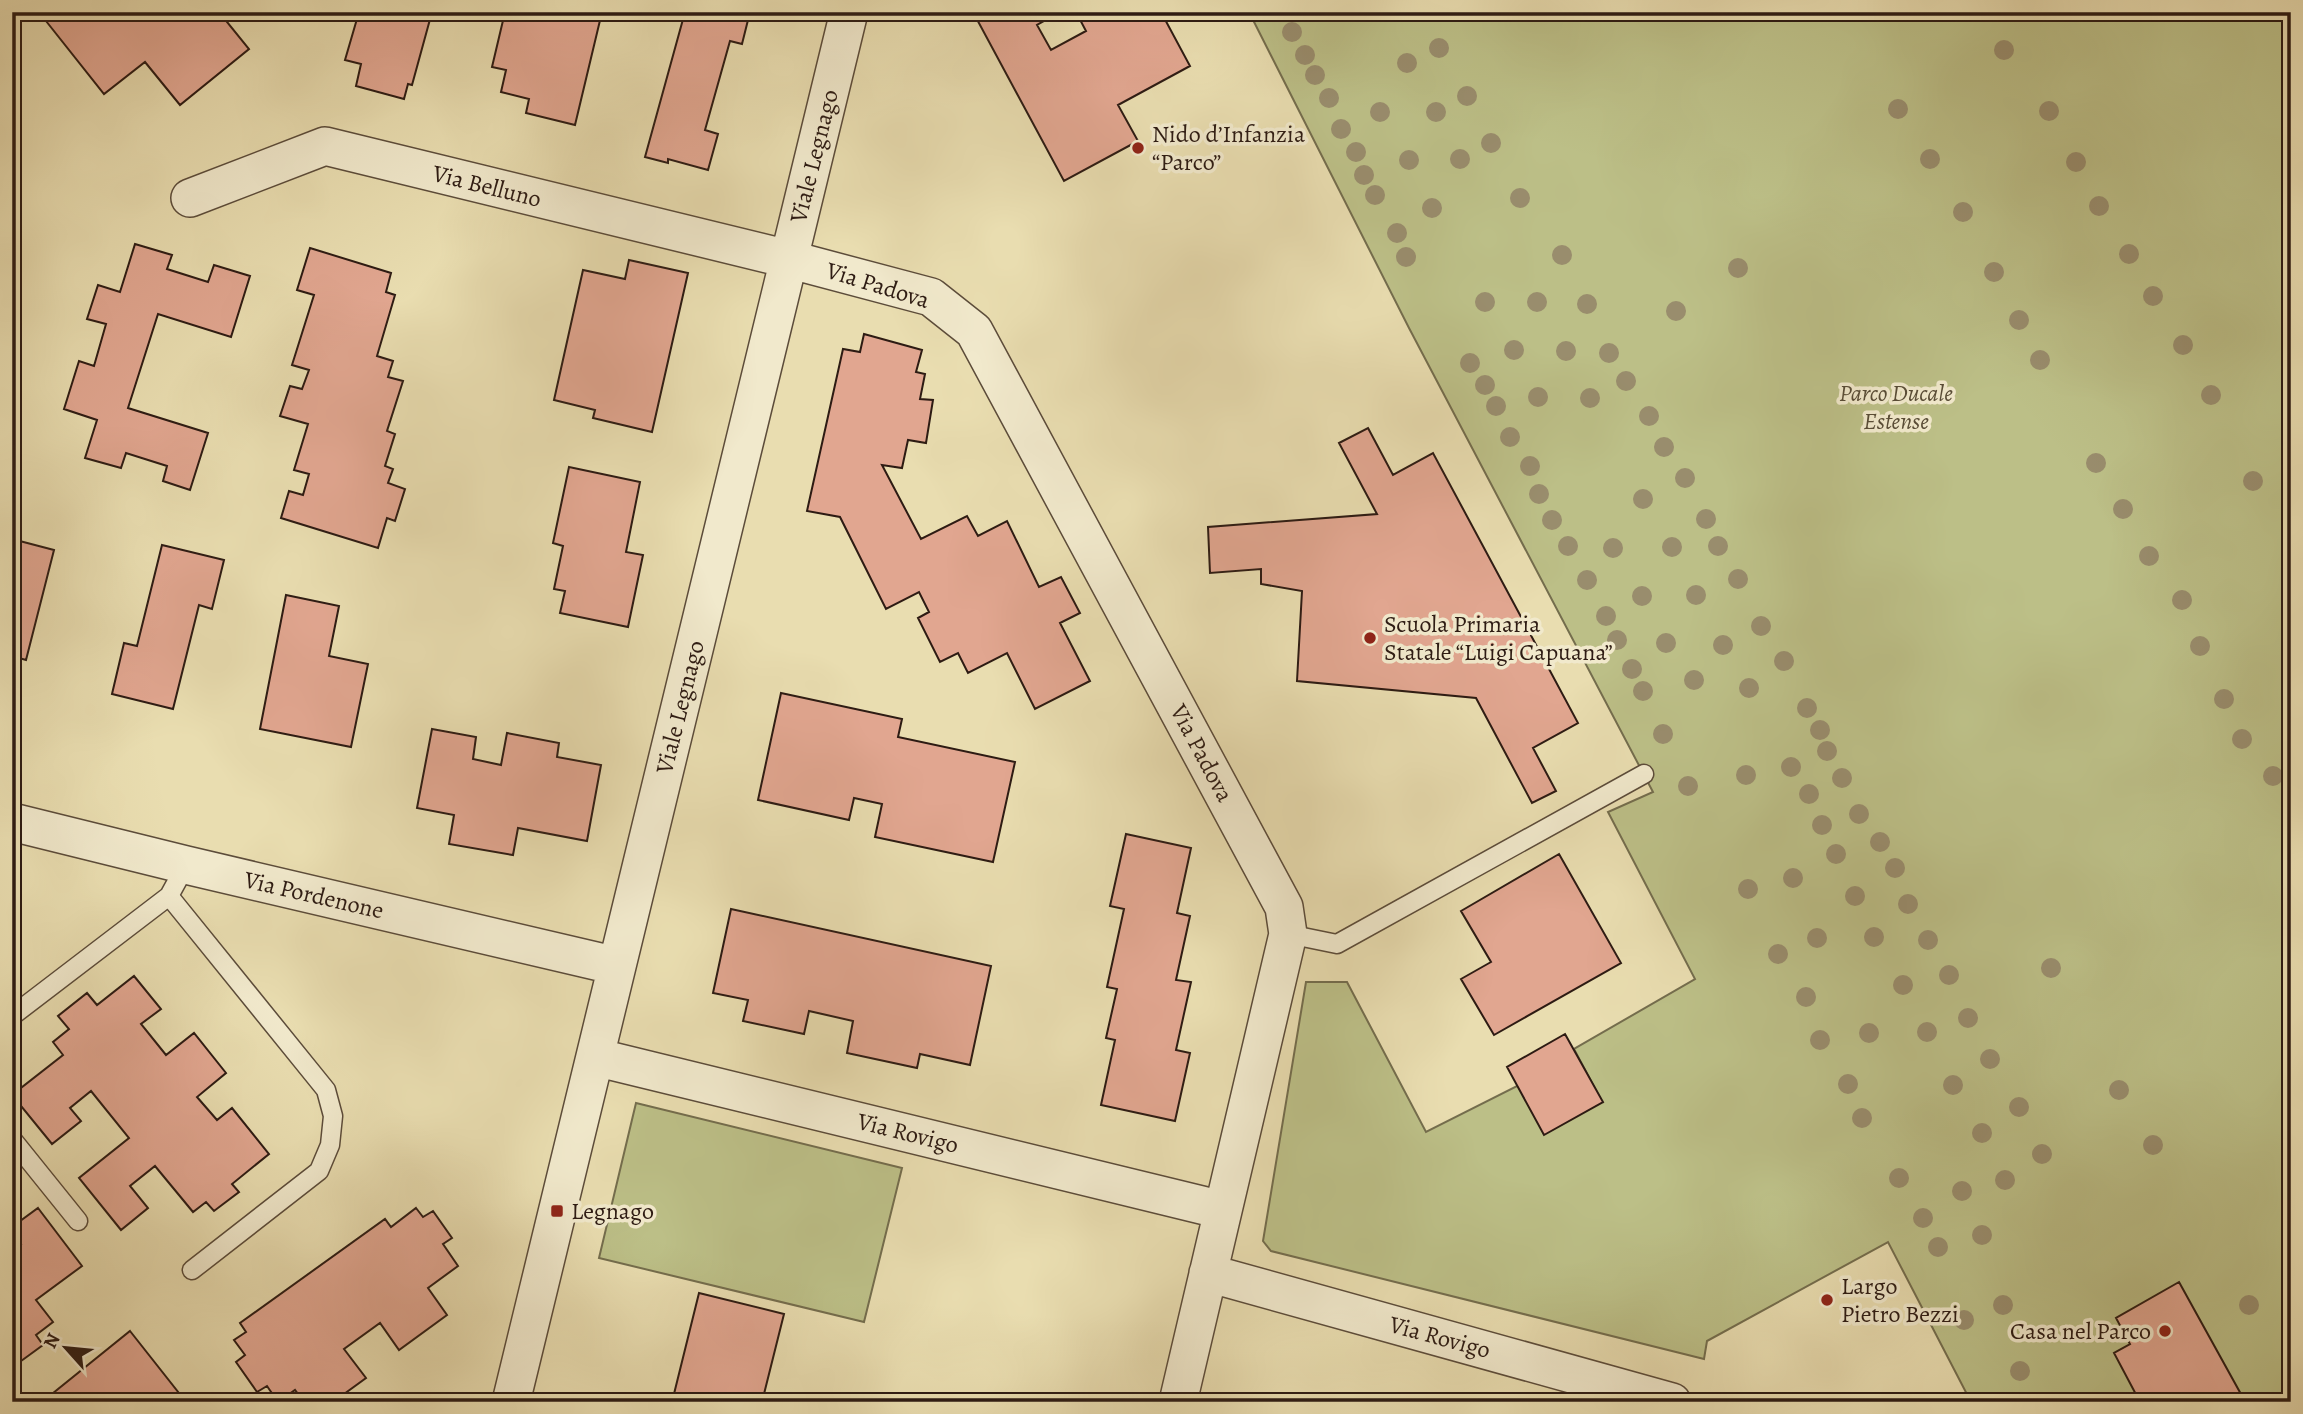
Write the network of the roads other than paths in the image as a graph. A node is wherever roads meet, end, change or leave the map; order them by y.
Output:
1 (849, 12) edge
2 (190, 198) dead end
3 (788, 259) junction
4 (1644, 774) dead end
5 (12, 822) edge
6 (178, 880) junction
7 (1288, 934) junction
8 (617, 966) junction
9 (12, 1016) edge
10 (595, 1057) junction
11 (12, 1139) edge
12 (1222, 1210) junction
13 (78, 1221) dead end
14 (192, 1270) dead end
15 (1208, 1273) junction
16 (511, 1402) edge
17 (1178, 1402) edge
18 (1672, 1402) edge

1 - 3 street, Viale Legnago
2 - 3 street, Via Belluno
3 - 7 street, Via Padova
3 - 8 street, Viale Legnago
4 - 7 lane
5 - 6 street, Via Pordenone
6 - 8 street, Via Pordenone
6 - 9 lane
6 - 14 lane
7 - 12 street, Via Padova
8 - 10 street, Viale Legnago
10 - 12 street, Via Rovigo
10 - 16 street, Viale Legnago
11 - 13 lane
12 - 15 street, Via Padova
15 - 17 street, Via Padova
15 - 18 street, Via Rovigo

